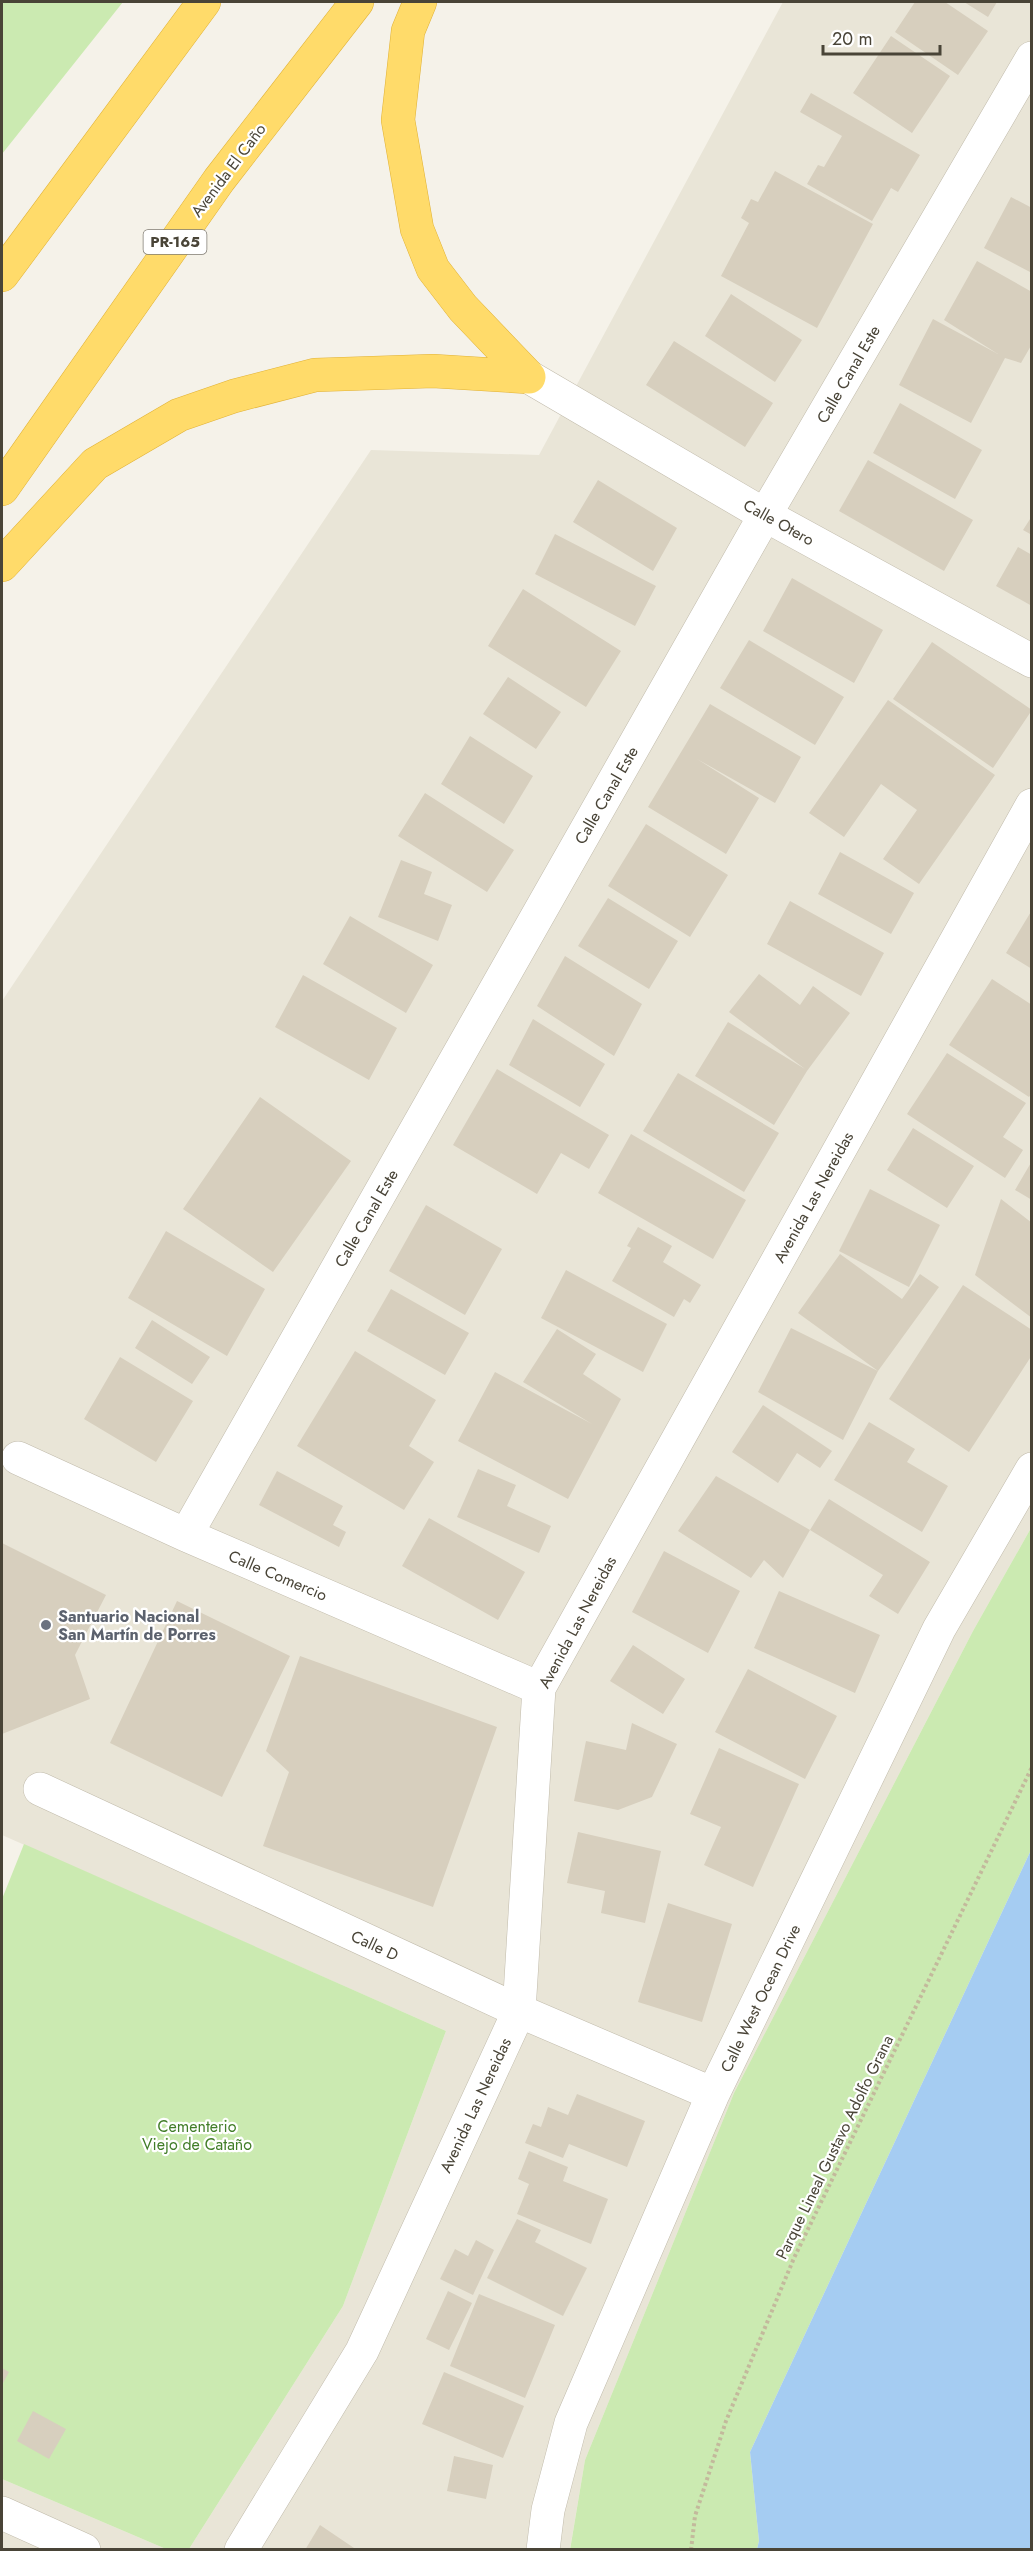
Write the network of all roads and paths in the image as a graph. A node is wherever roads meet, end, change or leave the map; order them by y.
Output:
1 (204, 2) edge
2 (357, 2) edge
3 (420, 2) edge
4 (1032, 58) edge
5 (2, 275) edge
6 (529, 377) junction
7 (2, 489) edge
8 (765, 515) junction
9 (2, 565) edge
10 (1032, 661) edge
11 (1032, 805) edge
12 (18, 1458) dead end
13 (1032, 1469) edge
14 (186, 1535) junction
15 (539, 1688) junction
16 (1032, 1767) edge
17 (40, 1790) dead end
18 (519, 2012) junction
19 (713, 2094) junction
20 (2, 2513) edge
21 (84, 2550) edge
22 (241, 2550) edge
23 (543, 2550) edge
24 (691, 2550) edge

1 - 5 highway
2 - 7 highway, Avenida El Caño / PR-165
3 - 6 highway
4 - 8 street, Calle Canal Este
6 - 8 street, Calle Otero
6 - 9 highway
8 - 10 street, Calle Otero
8 - 14 street, Calle Canal Este
11 - 15 street, Avenida Las Nereidas
12 - 14 street, Calle Comercio
13 - 19 street, Calle West Ocean Drive
14 - 15 street, Calle Comercio
15 - 18 street, Avenida Las Nereidas
16 - 24 path, Parque Lineal Gustavo Adolfo Grana
17 - 18 street, Calle D
18 - 19 street, Calle D
18 - 22 street, Avenida Las Nereidas
19 - 23 street, Calle West Ocean Drive
20 - 21 street

